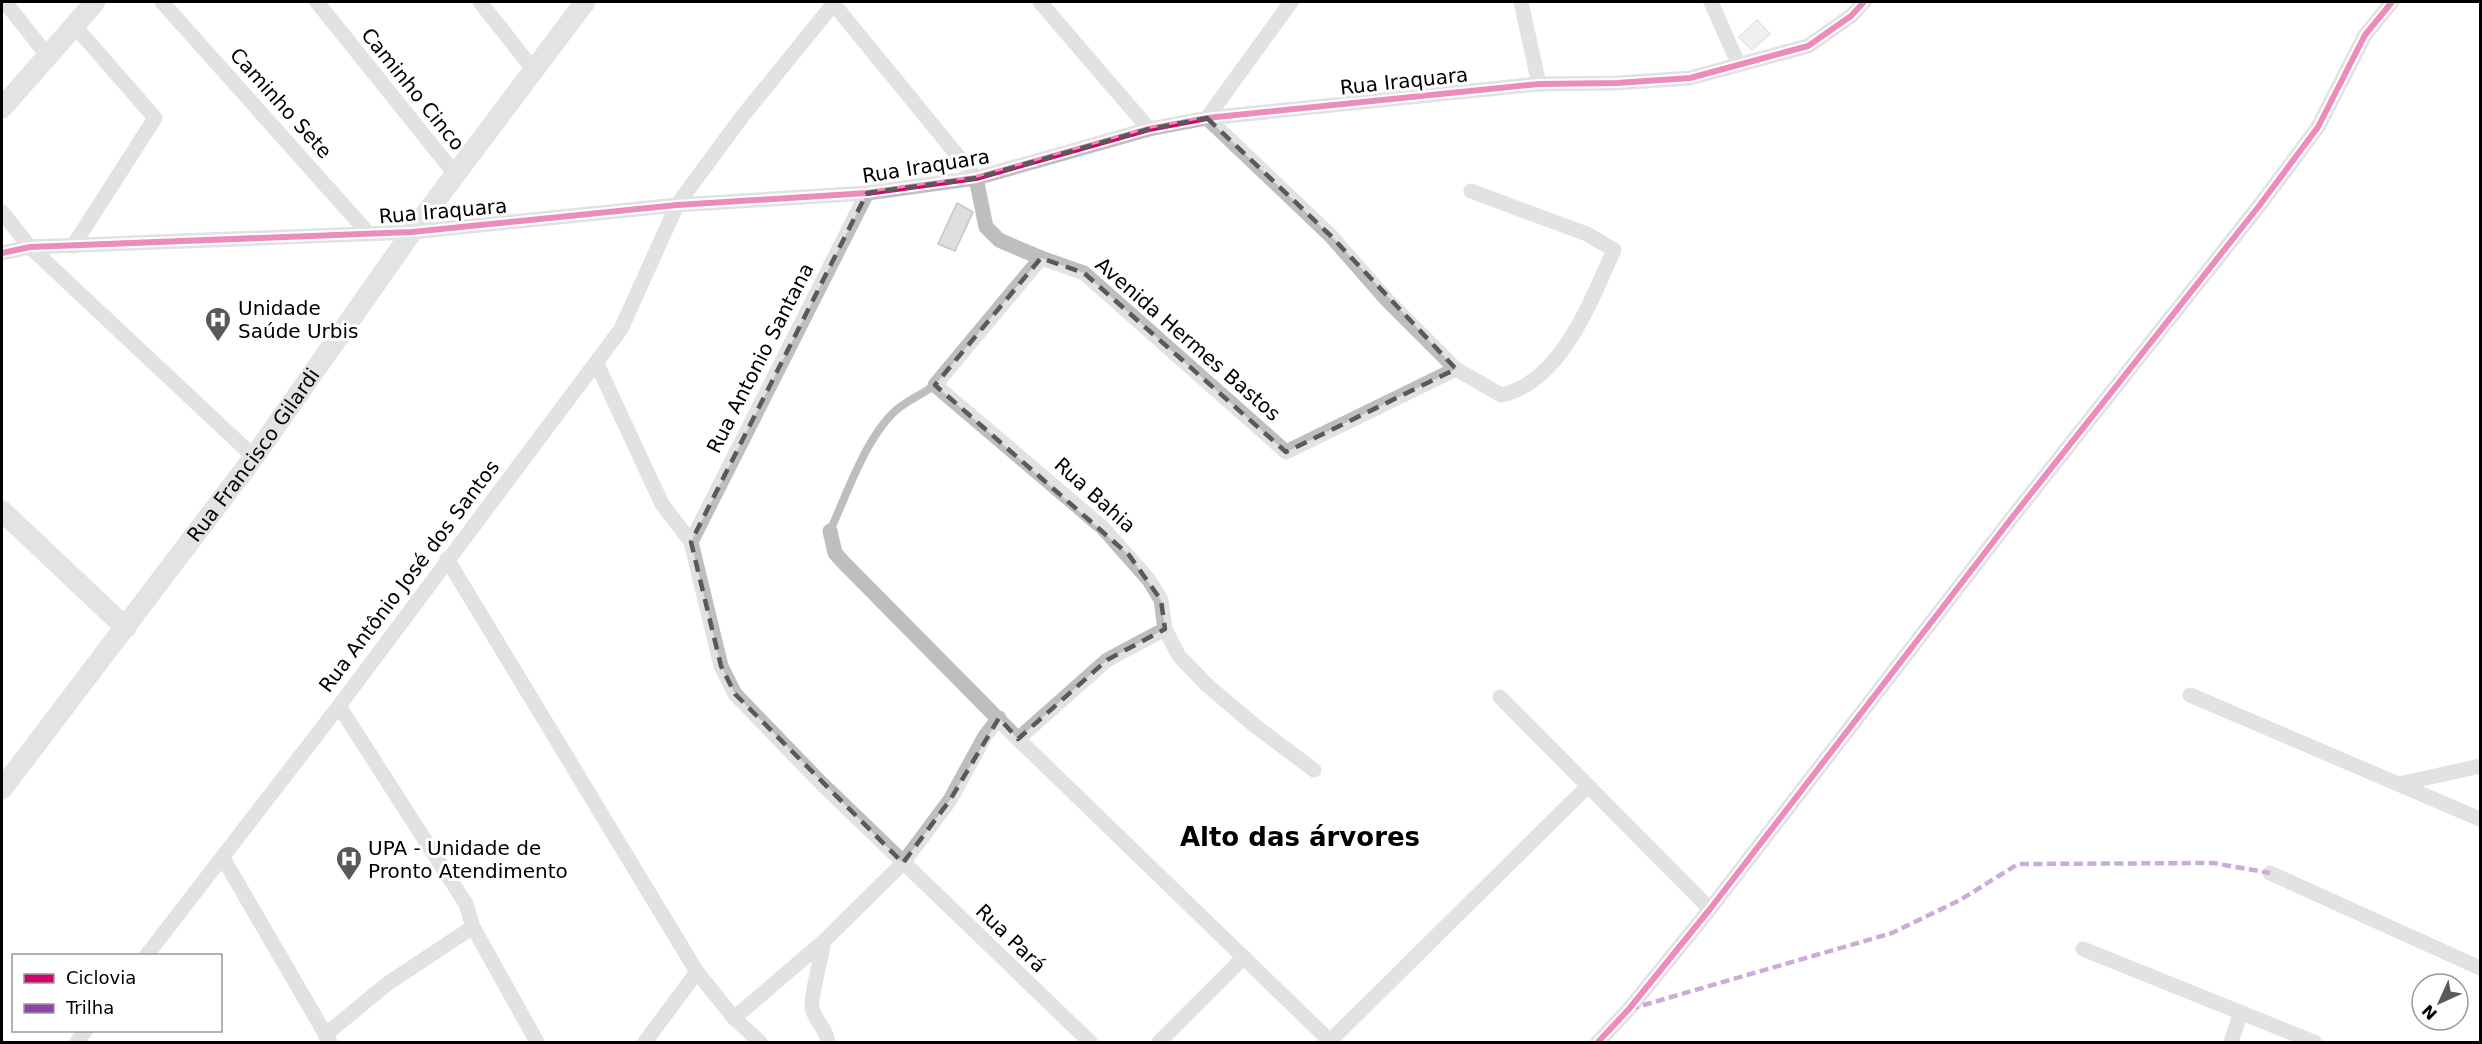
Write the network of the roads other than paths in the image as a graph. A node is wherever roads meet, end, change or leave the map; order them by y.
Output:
1 (5, 2) edge
2 (95, 2) edge
3 (162, 2) edge
4 (316, 2) edge
5 (480, 2) edge
6 (585, 2) edge
7 (833, 2) edge
8 (1291, 2) edge
9 (1521, 2) edge
10 (1711, 2) edge
11 (1864, 2) edge
12 (2392, 2) edge
13 (1045, 3) edge
14 (73, 24) junction
15 (47, 55) junction
16 (1738, 63) junction
17 (533, 69) junction
18 (1539, 84) junction
19 (2, 108) edge
20 (1207, 118) junction
21 (1149, 129) junction
22 (455, 174) junction
23 (976, 178) junction
24 (1471, 191) dead end
25 (867, 193) junction
26 (677, 205) junction
27 (2, 212) edge
28 (412, 232) junction
29 (369, 234) junction
30 (73, 246) junction
31 (30, 247) junction
32 (2, 253) edge
33 (1041, 258) junction
34 (596, 362) junction
35 (1456, 369) junction
36 (935, 386) junction
37 (254, 457) junction
38 (2, 511) edge
39 (830, 531) joint
40 (690, 542) junction
41 (447, 559) junction
42 (126, 628) junction
43 (1165, 629) junction
44 (2190, 695) dead end
45 (1500, 697) dead end
46 (339, 706) junction
47 (999, 718) junction
48 (1018, 739) junction
49 (2481, 766) edge
50 (1314, 770) dead end
51 (2399, 784) junction
52 (1588, 786) junction
53 (2, 788) edge
54 (2481, 819) edge
55 (223, 858) junction
56 (903, 863) junction
57 (2270, 873) dead end
58 (1710, 909) junction
59 (473, 927) junction
60 (824, 941) junction
61 (2082, 949) dead end
62 (148, 954) edge
63 (1244, 957) junction
64 (2481, 968) edge
65 (697, 972) junction
66 (2241, 1012) junction
67 (734, 1018) junction
68 (327, 1039) edge
69 (537, 1042) edge
70 (645, 1042) edge
71 (760, 1042) edge
72 (828, 1042) edge
73 (1090, 1042) edge
74 (1159, 1042) edge
75 (1330, 1042) edge
76 (1598, 1042) edge
77 (2231, 1042) edge
78 (2313, 1042) edge

1 - 15 street
2 - 14 street
3 - 29 street, Caminho Sete
4 - 22 street, Caminho Cinco
5 - 17 street
6 - 17 street, Rua Francisco Gilardi
7 - 23 street, Avenida Hermes Bastos
7 - 26 street, Rua Antônio José dos Santos
8 - 20 street
9 - 18 street
10 - 16 street
11 - 16 street, Rua Iraquara
12 - 58 street
13 - 21 street
14 - 15 street
14 - 30 street
15 - 19 street
16 - 18 street, Rua Iraquara
17 - 22 street, Rua Francisco Gilardi
18 - 20 street, Rua Iraquara
20 - 21 street, Rua Iraquara
20 - 35 street
21 - 23 street, Rua Iraquara
22 - 28 street, Rua Francisco Gilardi
23 - 25 street, Rua Iraquara
23 - 33 street, Avenida Hermes Bastos
24 - 35 street
25 - 26 street, Rua Iraquara
25 - 40 street, Rua Antonio Santana
26 - 28 street, Rua Iraquara
26 - 34 street, Rua Antônio José dos Santos
27 - 31 street
28 - 29 street, Rua Iraquara
28 - 37 street, Rua Francisco Gilardi
29 - 30 street, Rua Iraquara
30 - 31 street, Rua Iraquara
31 - 32 street, Rua Iraquara
31 - 37 street
33 - 35 street, Avenida Hermes Bastos
33 - 36 street
34 - 40 street
34 - 41 street, Rua Antônio José dos Santos
36 - 39 lane
36 - 43 street, Rua Bahia
37 - 42 street, Rua Francisco Gilardi
38 - 42 street
39 - 47 street
40 - 56 street, Rua Pará
41 - 46 street, Rua Antônio José dos Santos
41 - 65 street
42 - 53 street, Rua Francisco Gilardi
43 - 48 street
43 - 50 street, Rua Bahia
44 - 51 street
45 - 52 street
46 - 55 street, Rua Antônio José dos Santos
46 - 59 street
47 - 48 street
47 - 56 street
48 - 63 street
49 - 51 street
51 - 54 street
52 - 58 street
52 - 75 street
55 - 62 street, Rua Antônio José dos Santos
55 - 68 street
56 - 60 street
56 - 73 street, Rua Pará
57 - 64 street
58 - 76 street
59 - 68 street
59 - 69 street
60 - 67 street
60 - 72 street
61 - 66 street
63 - 74 street
63 - 75 street
65 - 67 street
65 - 70 street
66 - 77 street
66 - 78 street
67 - 71 street

